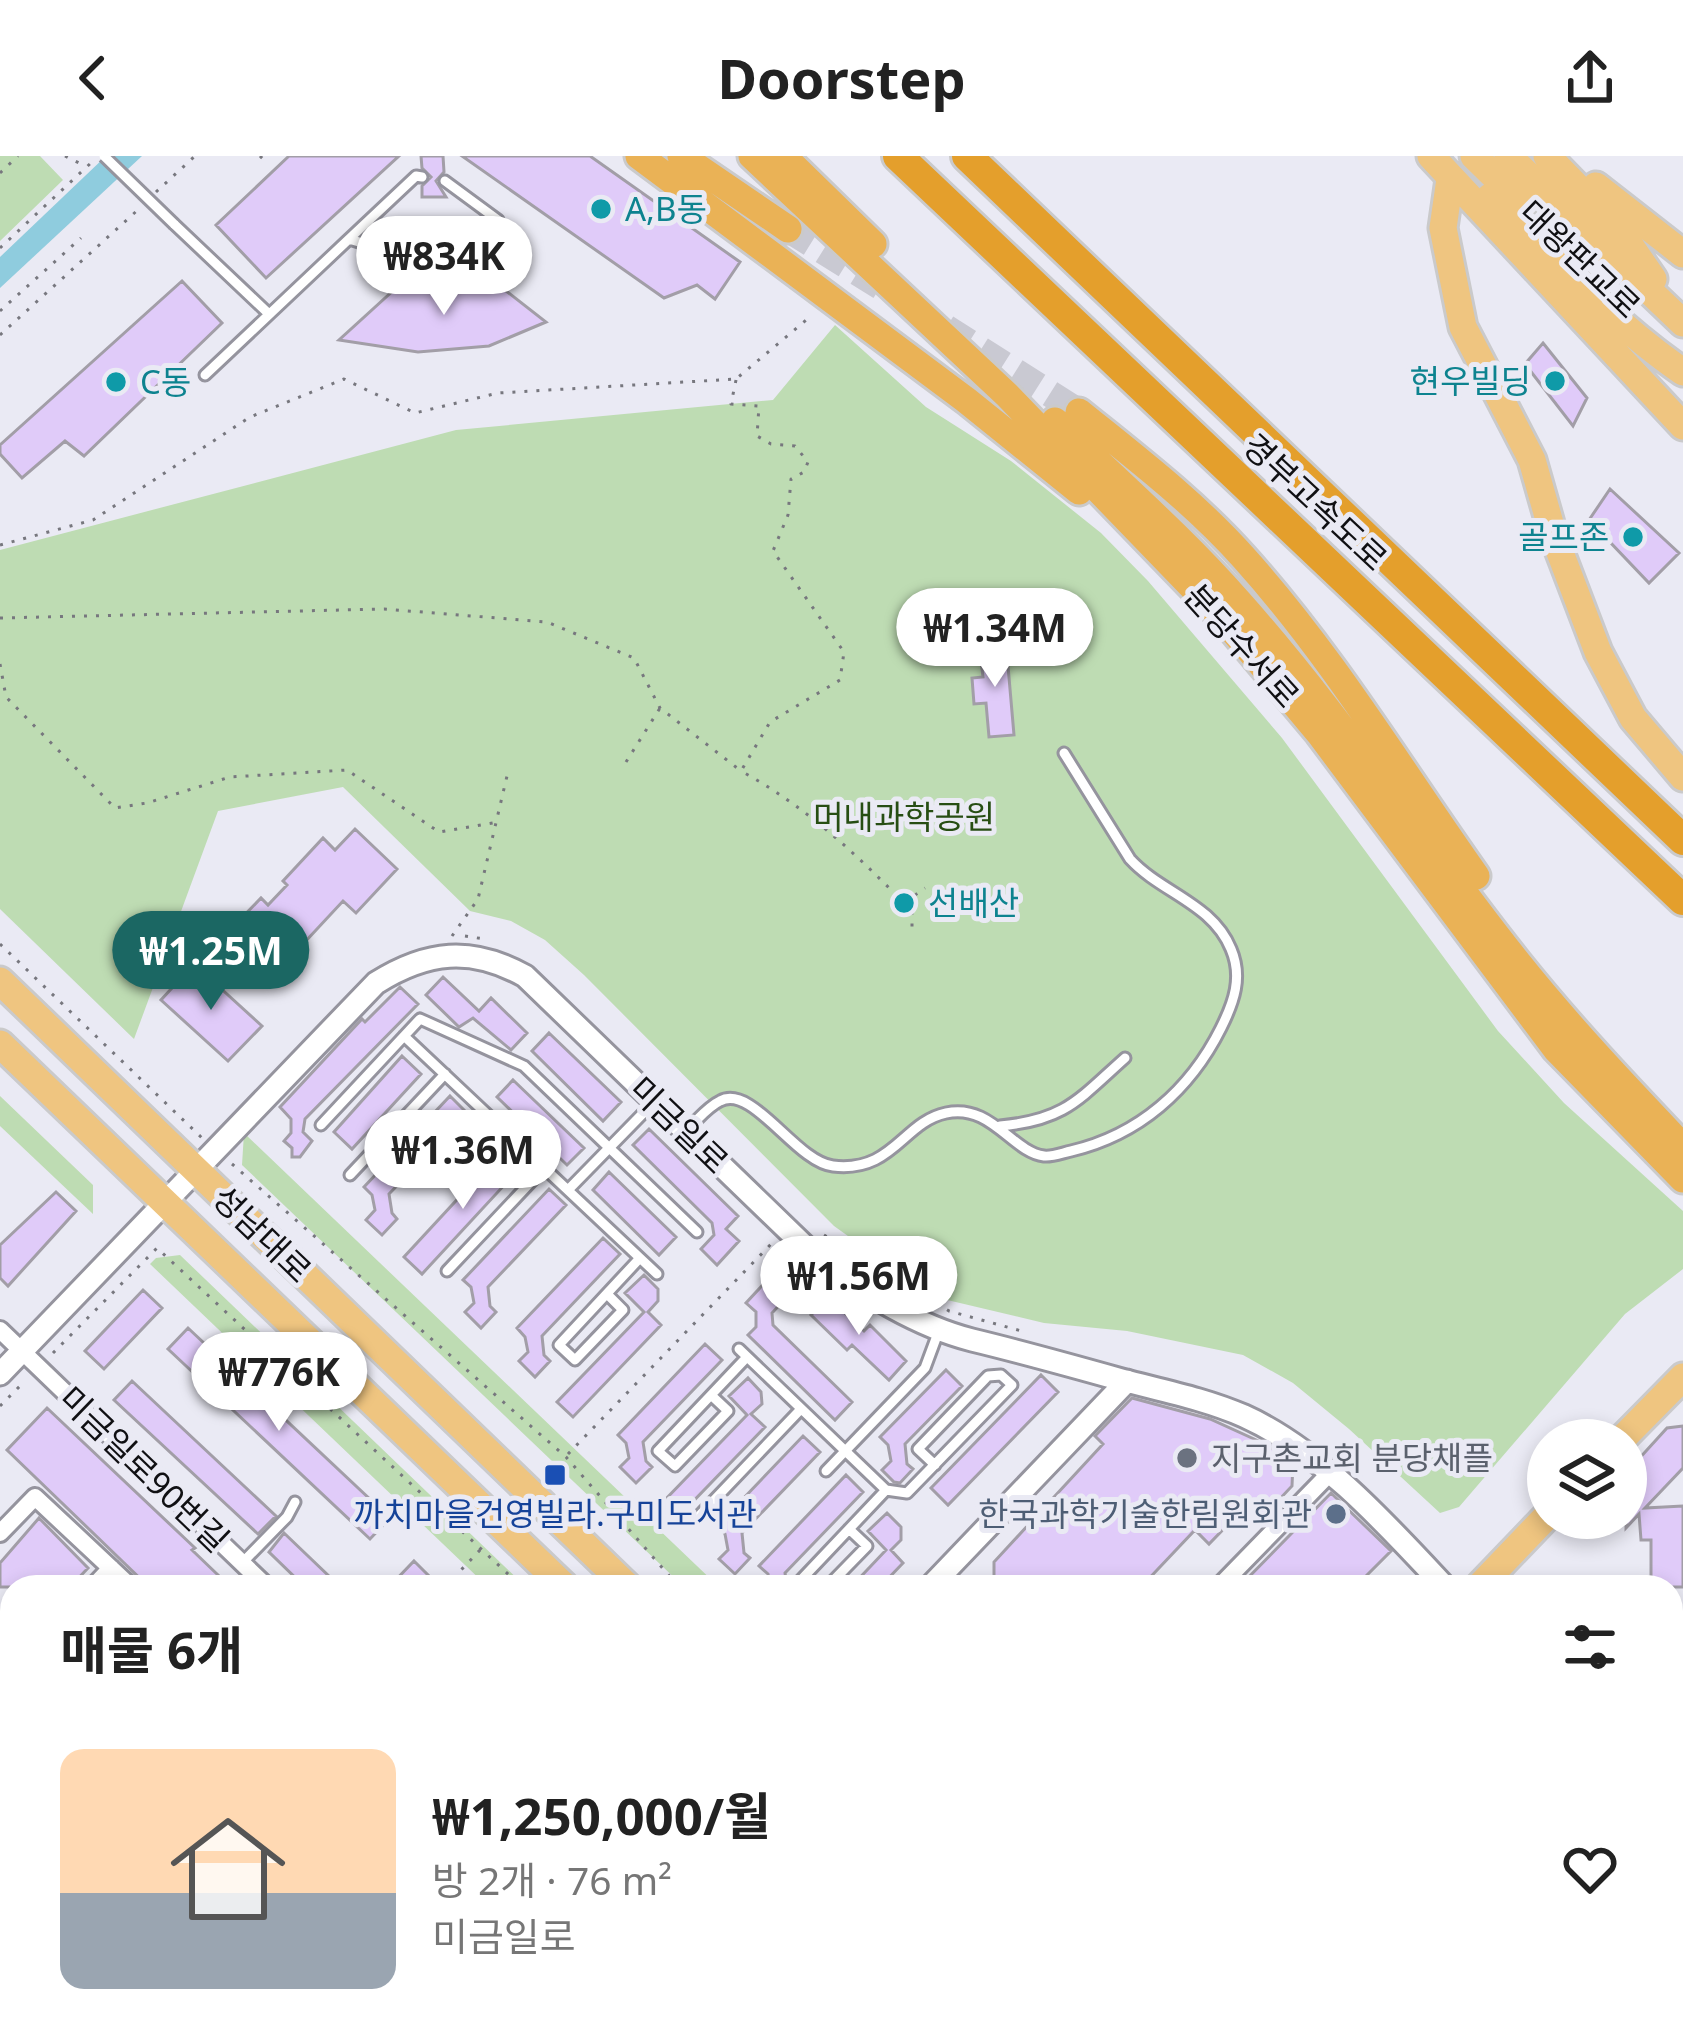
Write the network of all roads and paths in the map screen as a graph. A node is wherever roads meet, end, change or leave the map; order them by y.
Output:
1 (18, 156) edge
2 (65, 156) edge
3 (101, 156) edge
4 (195, 156) edge
5 (260, 156) edge
6 (639, 156) edge
7 (681, 156) edge
8 (752, 156) edge
9 (783, 156) edge
10 (898, 156) edge
11 (967, 156) edge
12 (1431, 156) edge
13 (1474, 156) edge
14 (1508, 156) edge
15 (1547, 156) edge
16 (1557, 156) edge
17 (268, 164) dead end
18 (87, 166) junction
19 (1449, 168) edge
20 (0, 173) edge
21 (422, 177) dead end
22 (445, 181) dead end
23 (788, 229) tunnel mouth
24 (81, 238) dead end
25 (350, 239) junction
26 (0, 248) edge
27 (1683, 254) edge
28 (832, 299) junction
29 (0, 311) edge
30 (269, 314) junction
31 (1683, 322) edge
32 (0, 335) edge
33 (1623, 365) junction
34 (1683, 368) edge
35 (206, 375) dead end
36 (736, 379) junction
37 (1079, 412) tunnel mouth
38 (1683, 426) edge
39 (1683, 442) edge
40 (0, 545) edge
41 (1157, 553) junction
42 (0, 618) edge
43 (0, 664) edge
44 (6, 697) junction
45 (0, 704) edge
46 (660, 708) junction
47 (1064, 753) dead end
48 (626, 762) dead end
49 (741, 771) junction
50 (507, 776) dead end
51 (1683, 776) edge
52 (498, 822) junction
53 (1683, 841) edge
54 (925, 888) dead end
55 (1683, 900) edge
56 (904, 903) junction
57 (912, 935) dead end
58 (449, 939) dead end
59 (0, 944) edge
60 (1516, 961) junction
61 (0, 982) edge
62 (404, 1036) junction
63 (0, 1044) edge
64 (1125, 1058) dead end
65 (445, 1074) junction
66 (655, 1101) junction
67 (321, 1125) dead end
68 (1000, 1126) junction
69 (685, 1131) junction
70 (608, 1147) junction
71 (1683, 1147) edge
72 (206, 1161) junction
73 (544, 1168) junction
74 (350, 1175) dead end
75 (1683, 1179) edge
76 (568, 1190) junction
77 (166, 1203) junction
78 (697, 1232) dead end
79 (779, 1235) dead end
80 (640, 1258) junction
81 (447, 1271) dead end
82 (657, 1274) dead end
83 (607, 1294) junction
84 (940, 1328) junction
85 (0, 1330) edge
86 (22, 1351) junction
87 (47, 1359) dead end
88 (0, 1374) edge
89 (32, 1374) dead end
90 (1683, 1377) edge
91 (1127, 1381) junction
92 (711, 1395) junction
93 (0, 1406) edge
94 (801, 1409) junction
95 (1642, 1419) edge
96 (845, 1452) junction
97 (566, 1456) junction
98 (934, 1465) junction
99 (826, 1471) dead end
100 (1328, 1474) junction
101 (886, 1490) junction
102 (295, 1502) dead end
103 (696, 1520) dead end
104 (850, 1528) junction
105 (0, 1533) edge
106 (1527, 1537) edge
107 (480, 1550) dead end
108 (111, 1568) junction
109 (104, 1575) edge
110 (118, 1575) edge
111 (249, 1575) edge
112 (254, 1575) edge
113 (457, 1575) edge
114 (509, 1575) edge
115 (554, 1575) edge
116 (616, 1575) edge
117 (669, 1575) edge
118 (806, 1575) edge
119 (839, 1575) edge
120 (941, 1575) edge
121 (1231, 1575) edge
122 (1434, 1575) edge
123 (1491, 1575) edge

1 - 20 path
2 - 18 path
3 - 18 path
3 - 30 lane, bridge
4 - 32 path
5 - 17 path
6 - 28 highway
7 - 23 highway
8 - 41 highway, 분당수서로
9 - 60 highway, 분당수서로
10 - 55 highway, 경부고속도로
11 - 53 highway, 경부고속도로
12 - 19 main road
13 - 34 main road, 대왕판교로
14 - 31 main road, 대왕판교로
15 - 31 main road
16 - 27 main road
18 - 26 path
19 - 33 main road
19 - 34 main road
19 - 51 main road
21 - 25 lane
22 - 25 lane
24 - 29 path
25 - 30 lane
28 - 36 path
28 - 41 highway
30 - 35 lane
33 - 38 main road
33 - 39 main road
36 - 40 path
36 - 49 path
37 - 60 highway
41 - 75 highway, 분당수서로
42 - 46 path
43 - 44 path
44 - 45 path
44 - 52 path
46 - 48 path
46 - 49 path
47 - 68 lane
49 - 56 path
50 - 52 path
52 - 58 path
54 - 56 path
56 - 57 path
59 - 72 path
60 - 71 highway, 분당수서로
61 - 72 main road, 성남대로
62 - 65 lane
62 - 67 lane
62 - 70 lane
63 - 77 main road, 성남대로
64 - 68 lane
65 - 73 lane
65 - 74 lane
66 - 69 street, 미금일로
66 - 70 lane
66 - 72 street, 미금일로
68 - 69 lane
69 - 84 street, 미금일로
70 - 76 lane
70 - 78 lane
72 - 77 street, 미금일로
72 - 97 path
72 - 116 main road, 성남대로
73 - 76 lane
73 - 81 lane
76 - 80 lane
77 - 86 street, 미금일로
77 - 115 main road, 성남대로
79 - 97 path
80 - 82 lane
80 - 83 lane
83 - 83 lane
84 - 91 street, 미금일로
84 - 96 lane
85 - 86 street, 미금일로90번길
86 - 88 street, 미금일로
86 - 111 street, 미금일로90번길
87 - 114 path
89 - 93 path
90 - 95 main road
91 - 100 street, 미금일로
91 - 120 street
92 - 92 lane
92 - 94 lane
94 - 96 lane
94 - 103 lane
96 - 99 lane
96 - 101 lane
97 - 117 path
98 - 98 lane
98 - 101 lane
100 - 121 street
100 - 122 street, 미금일로
101 - 104 lane
102 - 112 lane
104 - 118 lane
104 - 119 lane
105 - 108 street
106 - 123 main road
107 - 113 path
108 - 109 street
108 - 110 street

